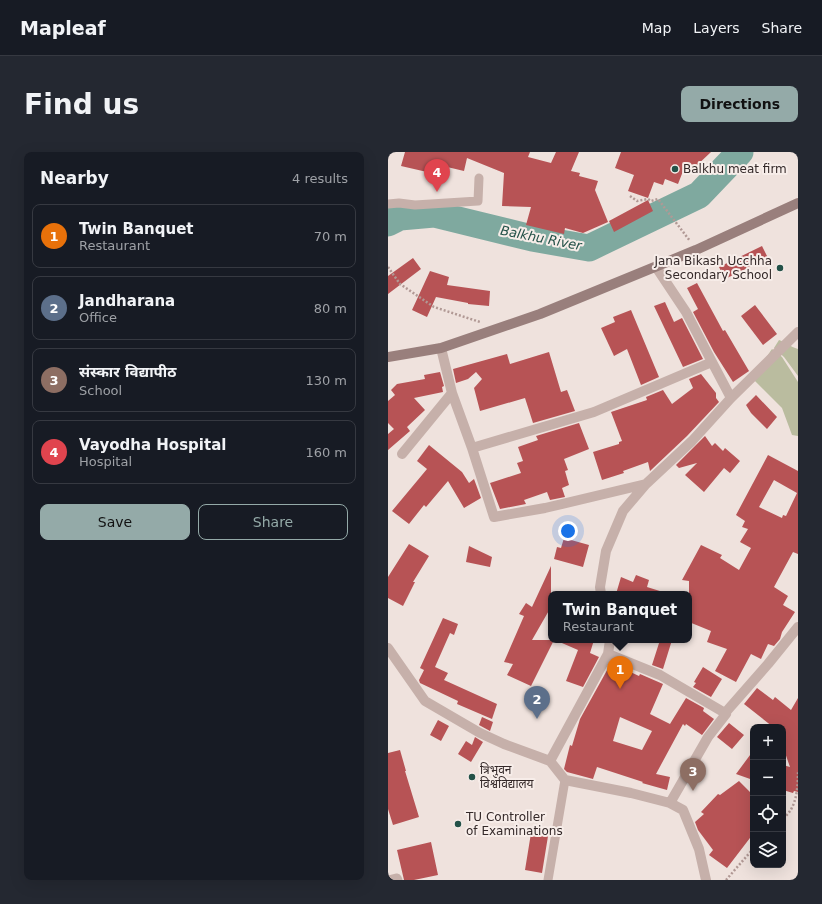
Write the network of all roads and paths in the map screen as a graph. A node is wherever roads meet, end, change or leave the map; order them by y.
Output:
1 (479, 178) dead end
2 (630, 196) dead end
3 (798, 203) edge
4 (388, 204) edge
5 (683, 231) dead end
6 (388, 267) edge
7 (656, 267) junction
8 (500, 328) junction
9 (798, 332) edge
10 (441, 348) junction
11 (388, 357) edge
12 (712, 362) junction
13 (452, 393) junction
14 (731, 398) junction
15 (472, 448) junction
16 (402, 454) dead end
17 (646, 484) junction
18 (601, 591) edge
19 (798, 627) edge
20 (610, 643) edge
21 (388, 648) edge
22 (608, 654) junction
23 (725, 713) junction
24 (550, 761) junction
25 (798, 771) edge
26 (565, 780) junction
27 (670, 803) junction
28 (786, 816) edge
29 (750, 852) edge
30 (388, 880) edge
31 (398, 880) edge
32 (548, 880) edge
33 (706, 880) edge
34 (726, 880) edge

1 - 4 lane
2 - 5 path
3 - 7 main road
6 - 8 path
7 - 8 main road
7 - 12 street
8 - 10 main road
9 - 14 street
10 - 11 main road
10 - 13 street
12 - 14 street
12 - 15 street
13 - 15 street
13 - 16 street
14 - 17 street
15 - 17 street
17 - 18 street
19 - 23 street
20 - 22 street
21 - 24 street
22 - 23 street
22 - 24 street
23 - 27 street
24 - 26 street
25 - 28 path
26 - 27 street
26 - 32 lane
27 - 33 street
29 - 34 path
30 - 31 lane

